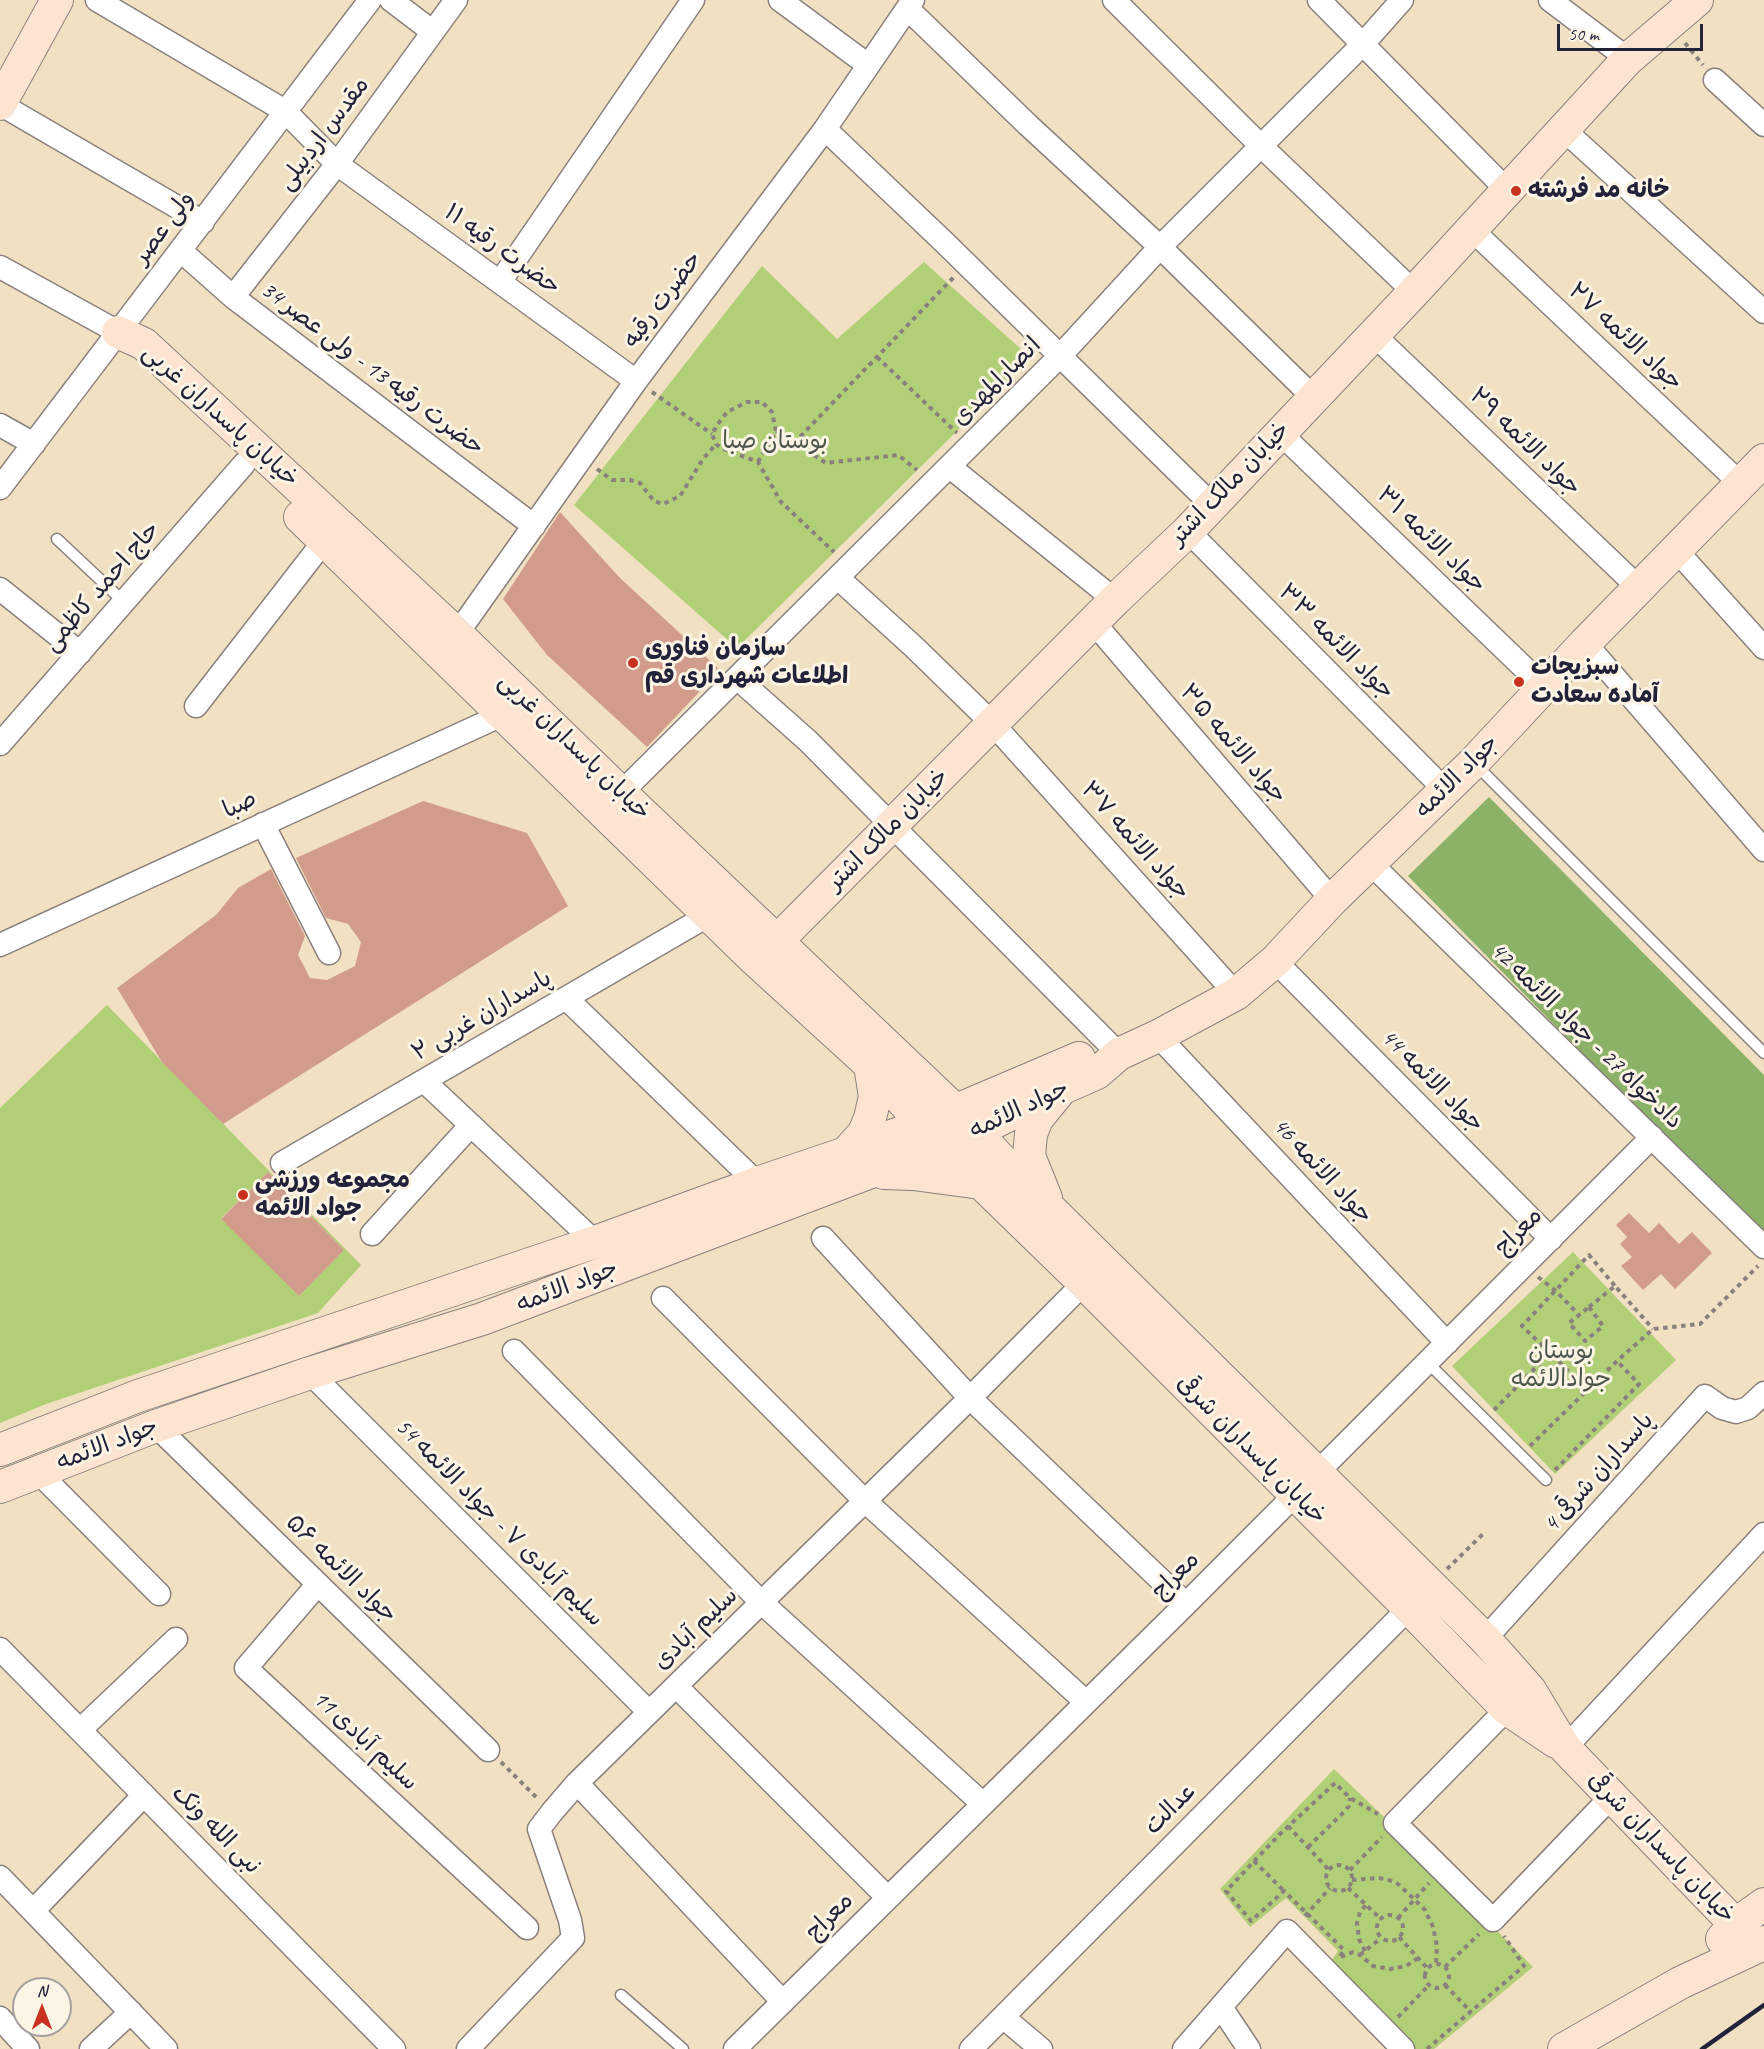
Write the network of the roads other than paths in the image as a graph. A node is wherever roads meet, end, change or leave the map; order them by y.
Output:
1 (57, 0) edge
2 (97, 0) edge
3 (370, 0) edge
4 (391, 0) edge
5 (456, 0) edge
6 (693, 0) edge
7 (780, 0) edge
8 (1114, 0) edge
9 (1319, 0) edge
10 (1402, 0) edge
11 (1550, 0) edge
12 (1697, 0) edge
13 (910, 4) edge
14 (433, 32) junction
15 (1363, 44) junction
16 (1628, 59) junction
17 (868, 65) junction
18 (1715, 80) road end
19 (0, 104) edge
20 (285, 111) junction
21 (1764, 125) edge
22 (825, 129) junction
23 (1563, 129) junction
24 (1260, 145) junction
25 (337, 164) junction
26 (1507, 190) junction
27 (203, 222) junction
28 (1471, 229) junction
29 (1160, 247) junction
30 (181, 251) junction
31 (0, 267) edge
32 (500, 282) junction
33 (1414, 292) junction
34 (233, 297) junction
35 (1764, 312) edge
36 (118, 332) junction
37 (1373, 334) junction
38 (1061, 355) junction
39 (636, 381) junction
40 (1313, 397) junction
41 (0, 425) edge
42 (1280, 432) junction
43 (34, 444) junction
44 (1764, 460) edge
45 (244, 464) junction
46 (943, 475) junction
47 (1741, 484) junction
48 (0, 488) edge
49 (1212, 505) junction
50 (534, 526) junction
51 (1188, 531) junction
52 (57, 539) dead end
53 (324, 541) junction
54 (1676, 550) junction
55 (844, 572) junction
56 (1639, 588) junction
57 (0, 589) edge
58 (1115, 600) junction
59 (124, 602) junction
60 (1094, 623) junction
61 (457, 634) junction
62 (1585, 643) junction
63 (1764, 648) edge
64 (80, 653) junction
65 (737, 678) junction
66 (1544, 687) junction
67 (196, 706) dead end
68 (502, 715) junction
69 (993, 724) junction
70 (0, 744) edge
71 (1473, 763) junction
72 (1445, 790) junction
73 (621, 793) junction
74 (263, 824) junction
75 (893, 825) junction
76 (1764, 850) edge
77 (1370, 863) junction
78 (1332, 900) junction
79 (709, 915) junction
80 (778, 940) junction
81 (0, 945) edge
82 (329, 953) dead end
83 (754, 959) junction
84 (1275, 961) junction
85 (1236, 994) junction
86 (566, 998) junction
87 (1158, 1036) junction
88 (1764, 1053) edge
89 (1119, 1054) junction
90 (870, 1065) junction
91 (424, 1081) junction
92 (1062, 1088) junction
93 (965, 1121) junction
94 (471, 1125) junction
95 (933, 1135) junction
96 (1652, 1137) junction
97 (846, 1153) junction
98 (282, 1163) dead end
99 (872, 1173) junction
100 (757, 1183) junction
101 (981, 1183) junction
102 (1055, 1215) junction
103 (372, 1234) dead end
104 (823, 1238) dead end
105 (1551, 1239) junction
106 (596, 1242) junction
107 (1764, 1247) edge
108 (1084, 1283) junction
109 (663, 1298) dead end
110 (1447, 1343) junction
111 (514, 1351) dead end
112 (1428, 1363) junction
113 (310, 1373) junction
114 (1764, 1393) edge
115 (970, 1398) junction
116 (156, 1426) junction
117 (0, 1450) edge
118 (38, 1472) junction
119 (1546, 1480) road end
120 (1306, 1485) junction
121 (0, 1487) edge
122 (865, 1501) junction
123 (1764, 1534) edge
124 (318, 1584) junction
125 (159, 1594) dead end
126 (761, 1602) junction
127 (1186, 1604) junction
128 (1409, 1608) junction
129 (176, 1639) dead end
130 (1485, 1639) junction
131 (0, 1649) edge
132 (676, 1686) junction
133 (1086, 1702) junction
134 (1507, 1709) junction
135 (649, 1712) junction
136 (80, 1730) junction
137 (1565, 1748) junction
138 (488, 1750) road end
139 (576, 1783) junction
140 (144, 1796) junction
141 (1611, 1797) junction
142 (983, 1804) junction
143 (0, 1876) edge
144 (888, 1898) junction
145 (1764, 1904) edge
146 (34, 1910) junction
147 (1736, 1924) junction
148 (527, 1928) dead end
149 (1761, 1945) edge
150 (1680, 1983) junction
151 (621, 1995) dead end
152 (783, 2002) junction
153 (1221, 2007) junction
154 (131, 2012) junction
155 (1003, 2017) junction
156 (0, 2018) edge
157 (28, 2049) edge
158 (91, 2049) edge
159 (166, 2049) edge
160 (394, 2049) edge
161 (468, 2049) edge
162 (683, 2049) edge
163 (735, 2049) edge
164 (971, 2049) edge
165 (1041, 2049) edge
166 (1184, 2049) edge
167 (1249, 2049) edge
168 (1403, 2049) edge
169 (1564, 2049) edge

1 - 19 street
2 - 20 street, حضرت رقیه ۱۱
3 - 20 street, ولی عصر
4 - 14 street
5 - 14 street, مقدس اردبیلی
6 - 32 street
7 - 17 street
8 - 24 street
9 - 15 street
10 - 15 street, انصارالمهدی
11 - 16 street
12 - 16 street, خیابان مالک اشتر
13 - 17 street, حضرت رقیه
13 - 29 street
14 - 25 street, مقدس اردبیلی
15 - 24 street, انصارالمهدی
15 - 26 street
16 - 23 street, خیابان مالک اشتر
17 - 22 street, حضرت رقیه
18 - 21 street
19 - 27 street
20 - 25 street, حضرت رقیه ۱۱
20 - 27 street, ولی عصر
22 - 38 street
22 - 39 street, حضرت رقیه
23 - 26 street, خیابان مالک اشتر
23 - 35 street
24 - 29 street, انصارالمهدی
24 - 33 street
25 - 32 street, حضرت رقیه ۱۱
25 - 34 street, مقدس اردبیلی
26 - 28 street, خیابان مالک اشتر
27 - 30 street, ولی عصر
28 - 33 street, خیابان مالک اشتر
28 - 47 street, جواد الائمه ۲۷
29 - 38 street, انصارالمهدی
29 - 40 street
30 - 34 street, حضرت رقیه 13 - ولی عصر 34
30 - 36 street, ولی عصر
31 - 36 street
32 - 39 street, حضرت رقیه ۱۱
33 - 37 street, خیابان مالک اشتر
34 - 50 street, حضرت رقیه 13 - ولی عصر 34
36 - 43 street, ولی عصر
36 - 45 street, خیابان پاسداران غربی
36 - 61 street, خیابان پاسداران غربی
37 - 40 street, خیابان مالک اشتر
37 - 56 street, جواد الائمه ۲۹
38 - 46 street, انصارالمهدی
38 - 49 street
39 - 50 street, حضرت رقیه
40 - 42 street, خیابان مالک اشتر
41 - 43 street
42 - 49 street, خیابان مالک اشتر
42 - 66 street, جواد الائمه ۳۱
43 - 48 street, ولی عصر
44 - 47 street, جواد الائمه
45 - 53 street, خیابان پاسداران غربی
45 - 59 street, حاج احمد کاظمی
46 - 55 street, انصارالمهدی
46 - 58 street
47 - 54 street, جواد الائمه
49 - 51 street, خیابان مالک اشتر
50 - 61 street, حضرت رقیه
51 - 58 street, خیابان مالک اشتر
51 - 72 street, جواد الائمه ۳۳
52 - 59 lane
53 - 67 street
53 - 68 street, خیابان پاسداران غربی
54 - 56 street, جواد الائمه
54 - 63 street
55 - 65 street, انصارالمهدی
55 - 69 street, جواد الائمه ۳۷
56 - 62 street, جواد الائمه
57 - 64 street
58 - 60 street, خیابان مالک اشتر
59 - 64 street, حاج احمد کاظمی
60 - 69 street, خیابان مالک اشتر
60 - 78 street, جواد الائمه ۳۵
61 - 73 street, خیابان پاسداران غربی
62 - 66 street, جواد الائمه
62 - 76 street
64 - 70 street, حاج احمد کاظمی
65 - 73 street, انصارالمهدی
65 - 75 street
66 - 71 street, جواد الائمه
68 - 74 street, صبا
68 - 79 street, خیابان پاسداران غربی
69 - 75 street, خیابان مالک اشتر
69 - 85 street, جواد الائمه ۳۷
71 - 72 street, جواد الائمه
71 - 88 lane
72 - 77 street, جواد الائمه
73 - 80 street, خیابان پاسداران غربی
74 - 81 street, صبا
74 - 82 street
75 - 80 street, خیابان مالک اشتر
75 - 89 street
77 - 78 street, جواد الائمه
77 - 96 street, دادخواه 27 - جواد الائمه 42
78 - 84 street, جواد الائمه
79 - 83 street, خیابان پاسداران غربی
79 - 86 street, پاسداران غربی ۲
80 - 83 street, خیابان مالک اشتر
80 - 93 street, خیابان پاسداران غربی
83 - 90 street, خیابان پاسداران غربی
84 - 85 street, جواد الائمه
84 - 105 street, جواد الائمه 44
85 - 87 street, جواد الائمه
86 - 91 street, پاسداران غربی ۲
86 - 100 street
87 - 89 street, جواد الائمه
87 - 110 street, جواد الائمه 46
89 - 92 street, جواد الائمه
89 - 93 street, جواد الائمه
90 - 95 street, خیابان پاسداران غربی
90 - 97 street
91 - 94 street
91 - 98 street, پاسداران غربی ۲
92 - 93 street, جواد الائمه
92 - 102 street
93 - 95 street, جواد الائمه
93 - 102 street, خیابان پاسداران شرقی
94 - 103 street
94 - 106 street
95 - 97 street, جواد الائمه
95 - 99 street, جواد الائمه
95 - 101 street, خیابان پاسداران شرقی
96 - 105 street, معراج
96 - 107 street, دادخواه 27 - جواد الائمه 42
97 - 100 street, جواد الائمه
99 - 101 street
99 - 113 street, جواد الائمه
100 - 106 street, جواد الائمه
101 - 108 street, خیابان پاسداران شرقی
102 - 120 street, خیابان پاسداران شرقی
104 - 115 street
105 - 110 street, معراج
106 - 117 street, جواد الائمه
108 - 115 street, سلیم آبادی
108 - 120 street, خیابان پاسداران شرقی
109 - 122 street
110 - 112 street, معراج
111 - 126 street
112 - 119 lane
112 - 120 street, معراج
113 - 116 street, جواد الائمه
113 - 135 street, سلیم آبادی ۷ - جواد الائمه 54
114 - 130 street, پاسداران شرقی 4
115 - 122 street, سلیم آبادی
115 - 127 street
116 - 118 street, جواد الائمه
116 - 124 street, جواد الائمه ۵۶
118 - 121 street, جواد الائمه
118 - 125 street
120 - 127 street, معراج
120 - 128 street, خیابان پاسداران شرقی
120 - 130 street, خیابان پاسداران شرقی
122 - 126 street, سلیم آبادی
122 - 133 street
123 - 137 street
124 - 138 street, جواد الائمه ۵۶
124 - 148 street, سلیم آبادی 11
126 - 132 street, سلیم آبادی
126 - 142 street
127 - 133 street, معراج
128 - 134 street, خیابان پاسداران شرقی
128 - 155 street, عدالت
129 - 136 street
130 - 137 street, خیابان پاسداران شرقی
131 - 136 street, نبی الله ونک
132 - 135 street, سلیم آبادی
132 - 144 street
133 - 142 street, معراج
134 - 137 street, خیابان پاسداران شرقی
134 - 141 street
135 - 139 street, سلیم آبادی
136 - 140 street, نبی الله ونک
137 - 141 street, خیابان پاسداران شرقی
139 - 152 street
139 - 161 street, سلیم آبادی
140 - 146 street
140 - 160 street, نبی الله ونک
141 - 147 street, خیابان پاسداران شرقی
142 - 144 street, معراج
143 - 146 street
144 - 152 street, معراج
145 - 147 street
146 - 154 street
147 - 149 street, خیابان پاسداران شرقی
147 - 150 street
149 - 150 street
150 - 169 street
151 - 162 lane
152 - 163 street, معراج
153 - 166 street
153 - 167 street
153 - 168 street
154 - 158 street
154 - 159 street
155 - 164 street, عدالت
155 - 165 street
156 - 157 street

